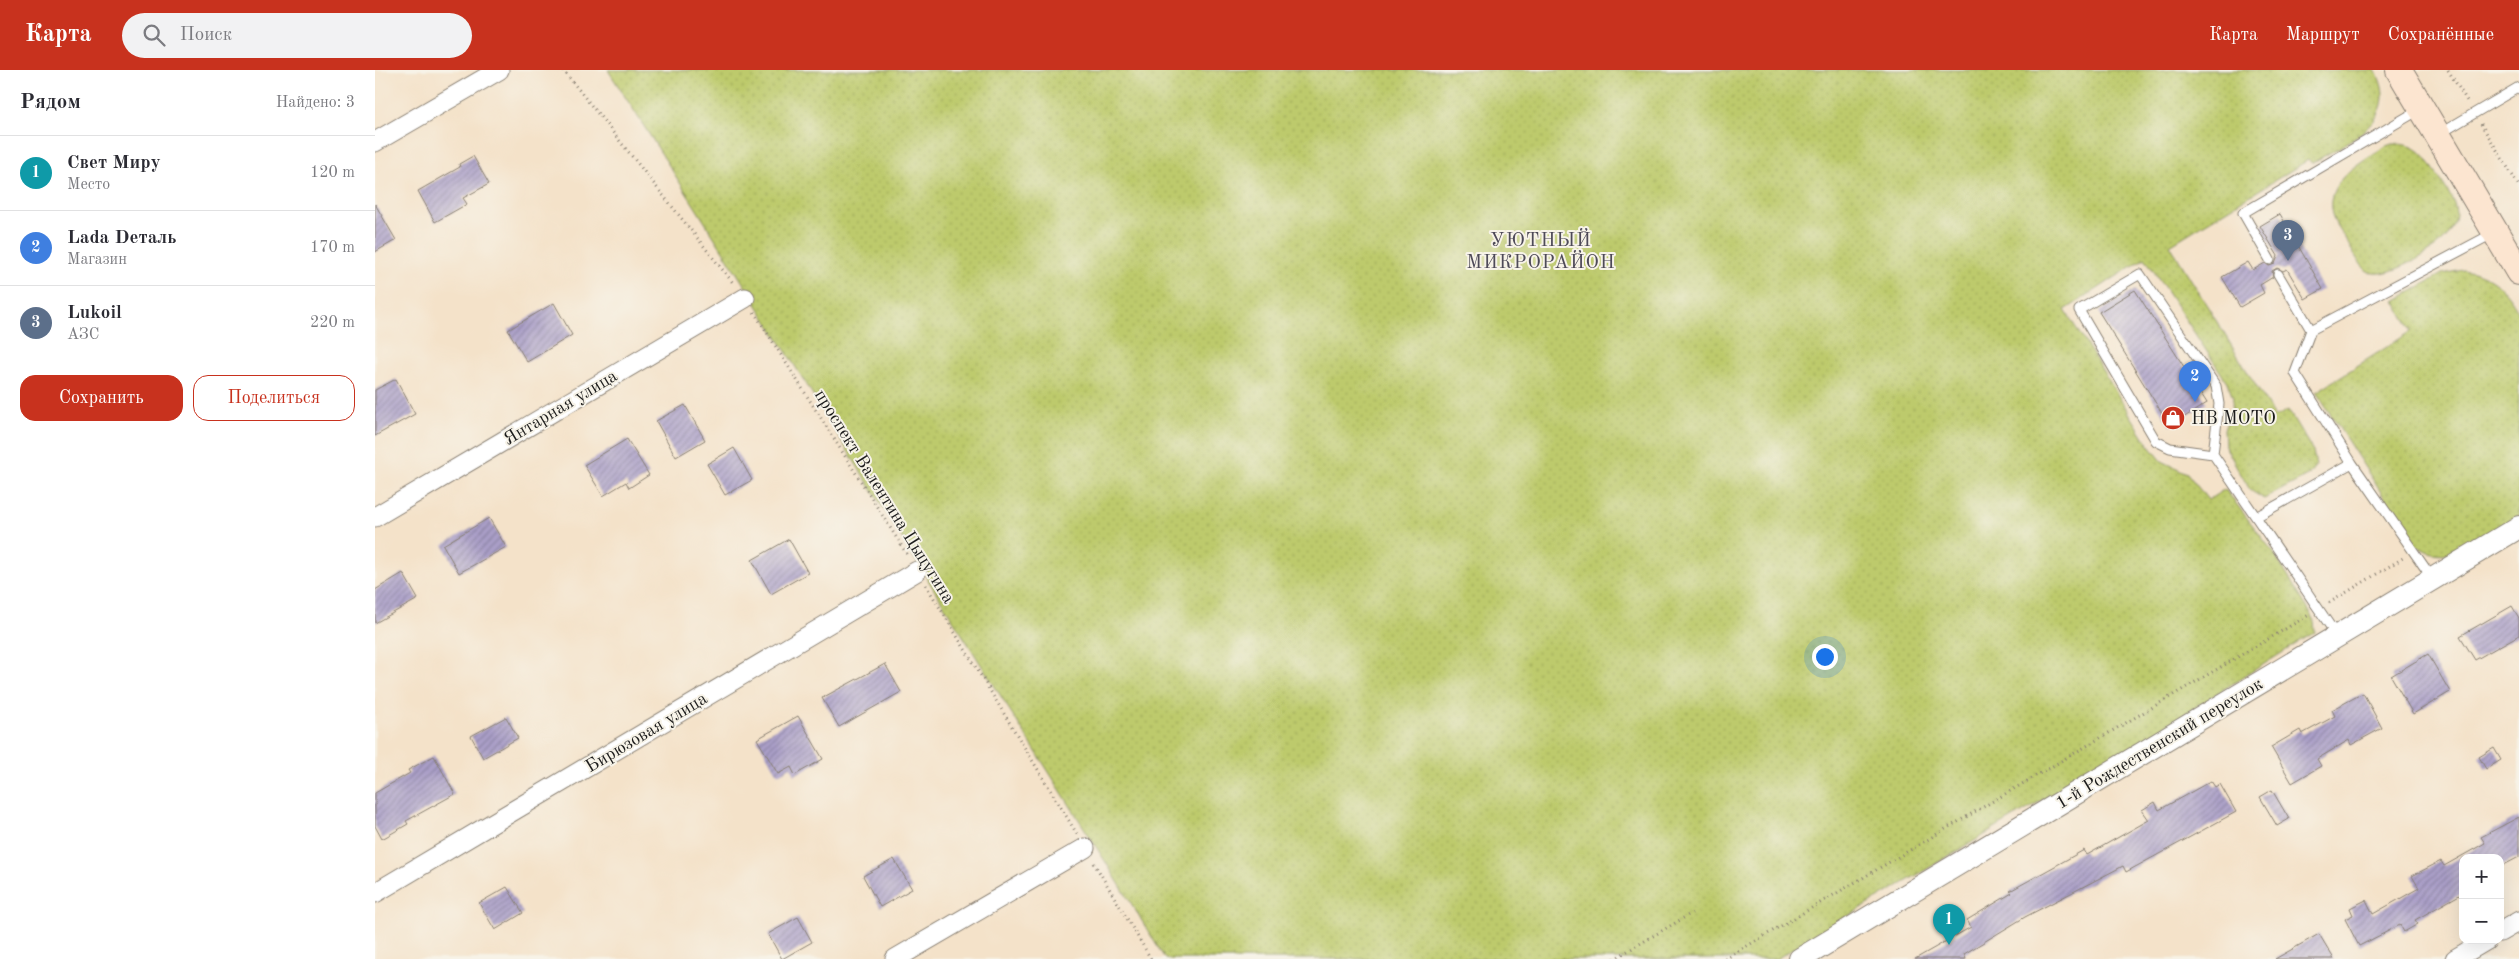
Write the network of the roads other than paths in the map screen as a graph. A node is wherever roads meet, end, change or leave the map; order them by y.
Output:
1 (499, 70) edge
2 (2399, 70) edge
3 (2519, 88) edge
4 (2422, 109) junction
5 (2438, 135) junction
6 (375, 142) edge
7 (2495, 232) junction
8 (2270, 260) dead end
9 (2519, 272) edge
10 (2278, 274) dead end
11 (745, 298) road end
12 (2311, 330) junction
13 (2213, 454) junction
14 (2352, 463) junction
15 (2256, 516) junction
16 (375, 517) edge
17 (2519, 527) edge
18 (917, 571) road end
19 (2433, 578) junction
20 (2337, 636) junction
21 (1085, 848) road end
22 (375, 893) edge
23 (2519, 921) edge
24 (2504, 930) edge
25 (2480, 944) edge
26 (895, 959) edge
27 (1800, 959) edge
28 (2455, 959) edge

1 - 6 street
2 - 4 main road
3 - 5 lane
4 - 5 main road
4 - 8 lane
5 - 7 main road
7 - 9 main road
7 - 12 lane
10 - 12 lane
11 - 16 street, Янтарная улица
12 - 14 lane
13 - 13 lane
13 - 15 lane
14 - 15 lane
14 - 19 lane
15 - 20 lane
17 - 19 street, 1-й Рождественский переулок
18 - 22 street, Бирюзовая улица
19 - 20 street, 1-й Рождественский переулок
20 - 27 street, 1-й Рождественский переулок
21 - 26 street
23 - 24 street
25 - 28 street

